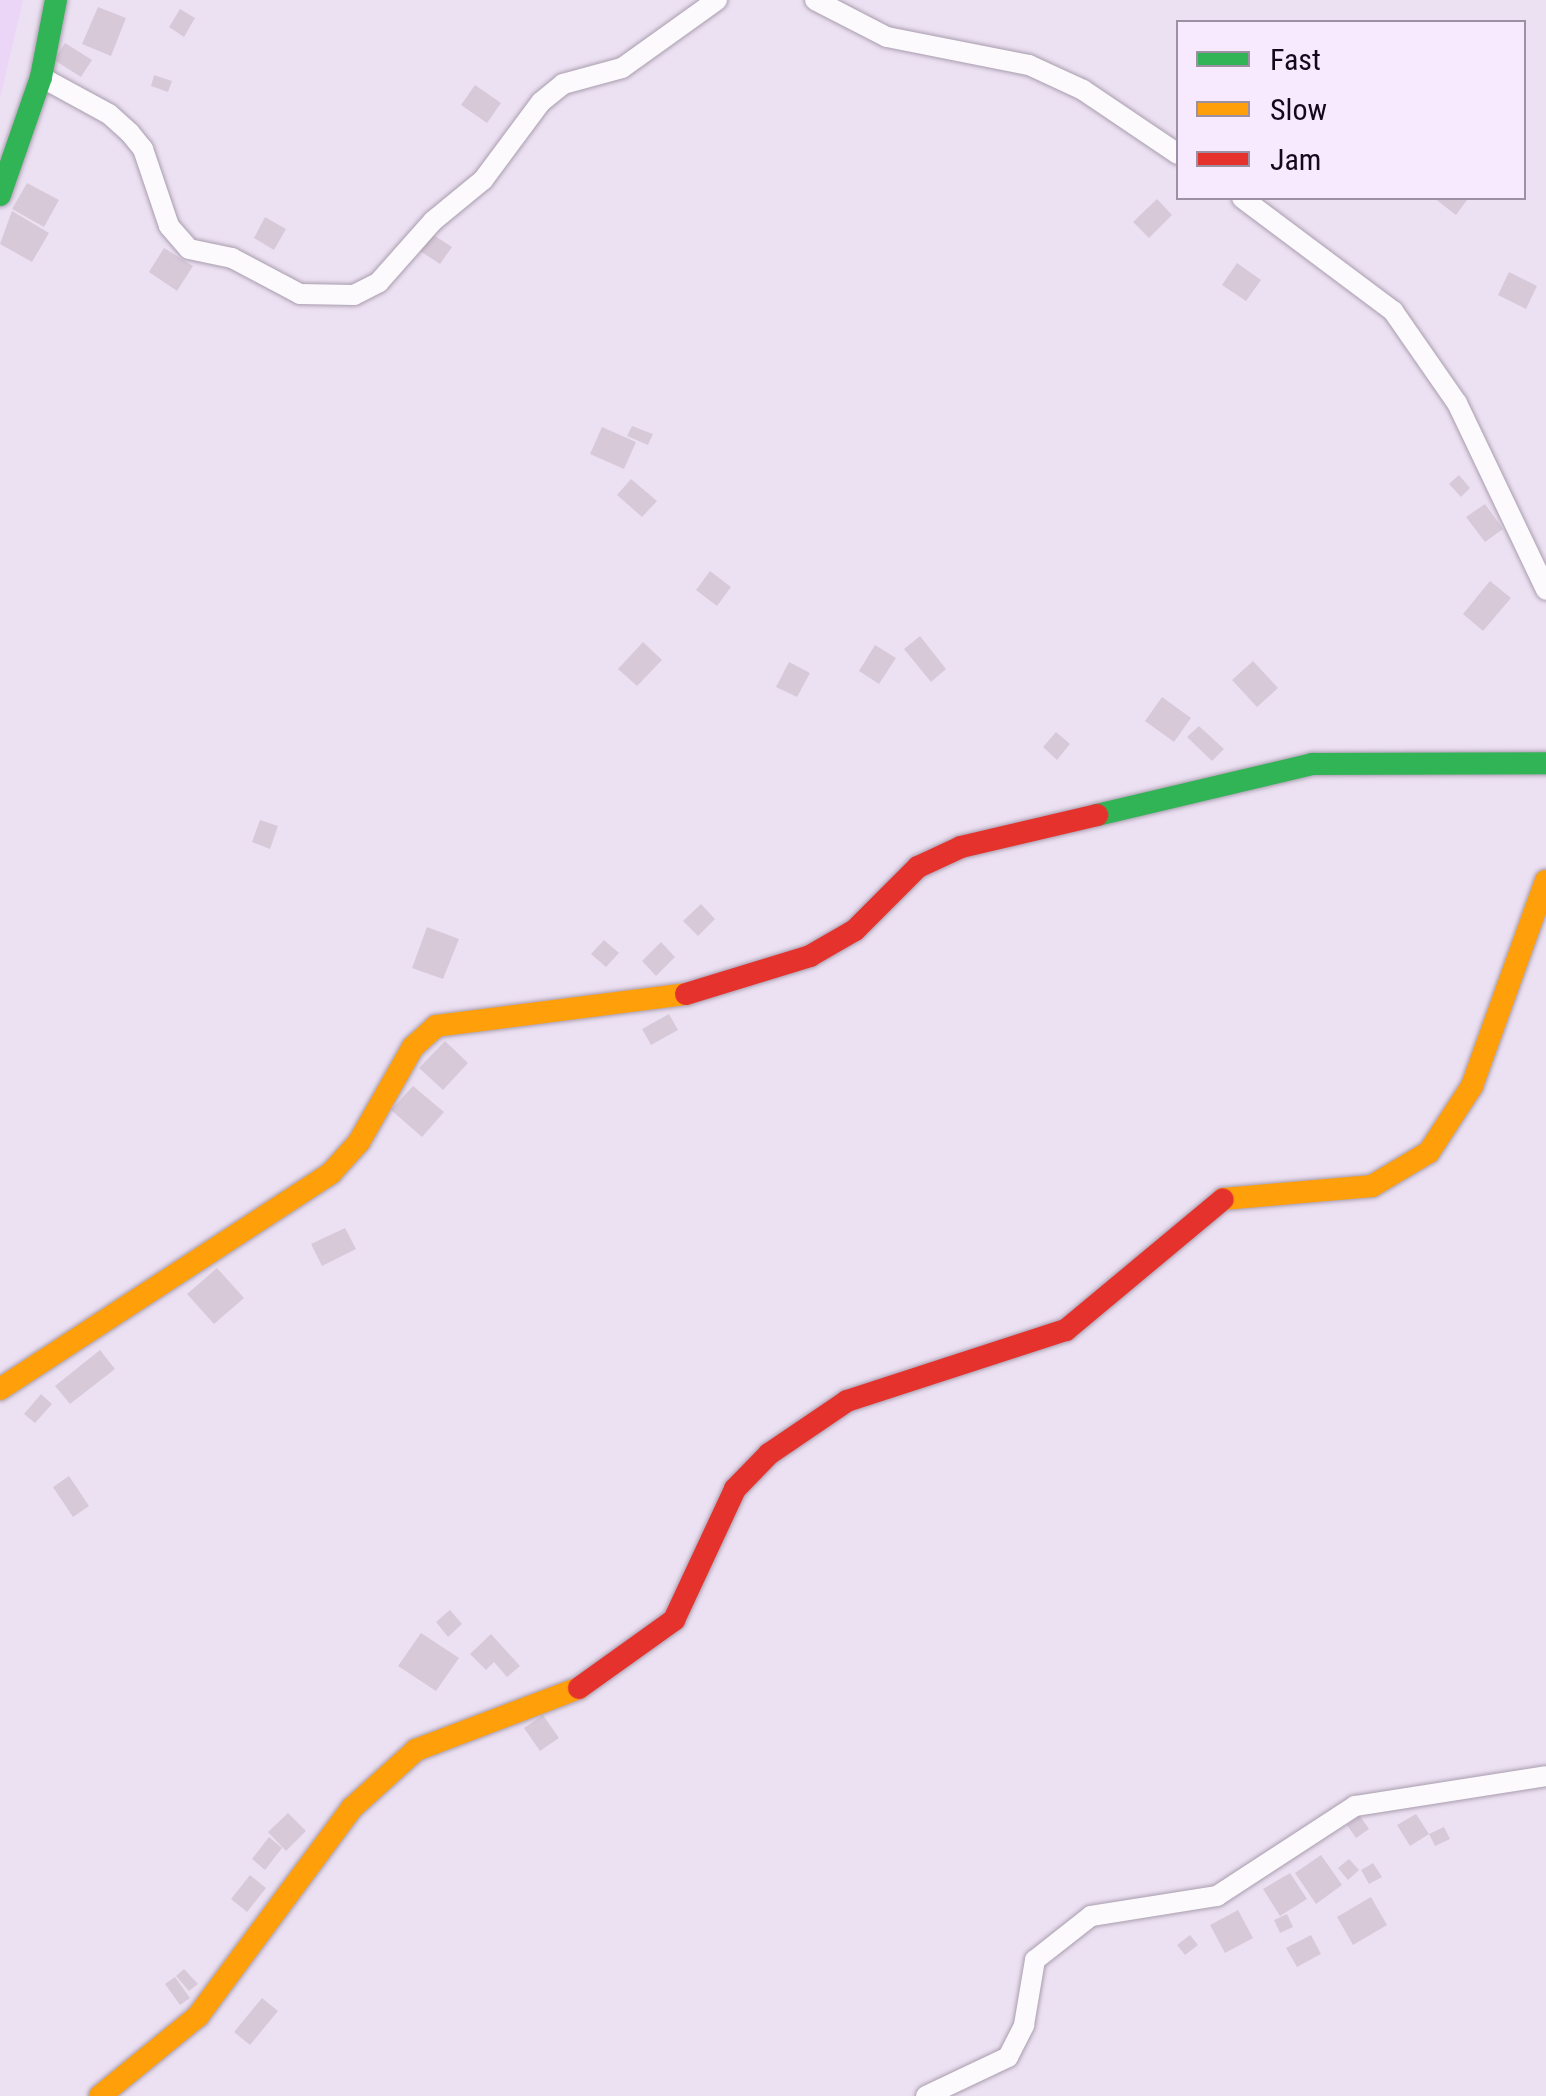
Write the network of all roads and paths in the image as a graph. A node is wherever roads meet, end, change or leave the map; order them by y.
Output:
1 (56, 0) edge
2 (717, 0) edge
3 (815, 0) edge
4 (41, 77) junction
5 (1176, 153) edge
6 (0, 195) edge
7 (1245, 200) edge
8 (1546, 590) edge
9 (1546, 763) edge
10 (1546, 881) edge
11 (0, 1389) edge
12 (1546, 1776) edge
13 (100, 2096) edge
14 (926, 2096) edge

1 - 4 main road
2 - 4 street
3 - 5 street
4 - 6 main road
7 - 8 street
9 - 11 main road
10 - 13 main road
12 - 14 street

